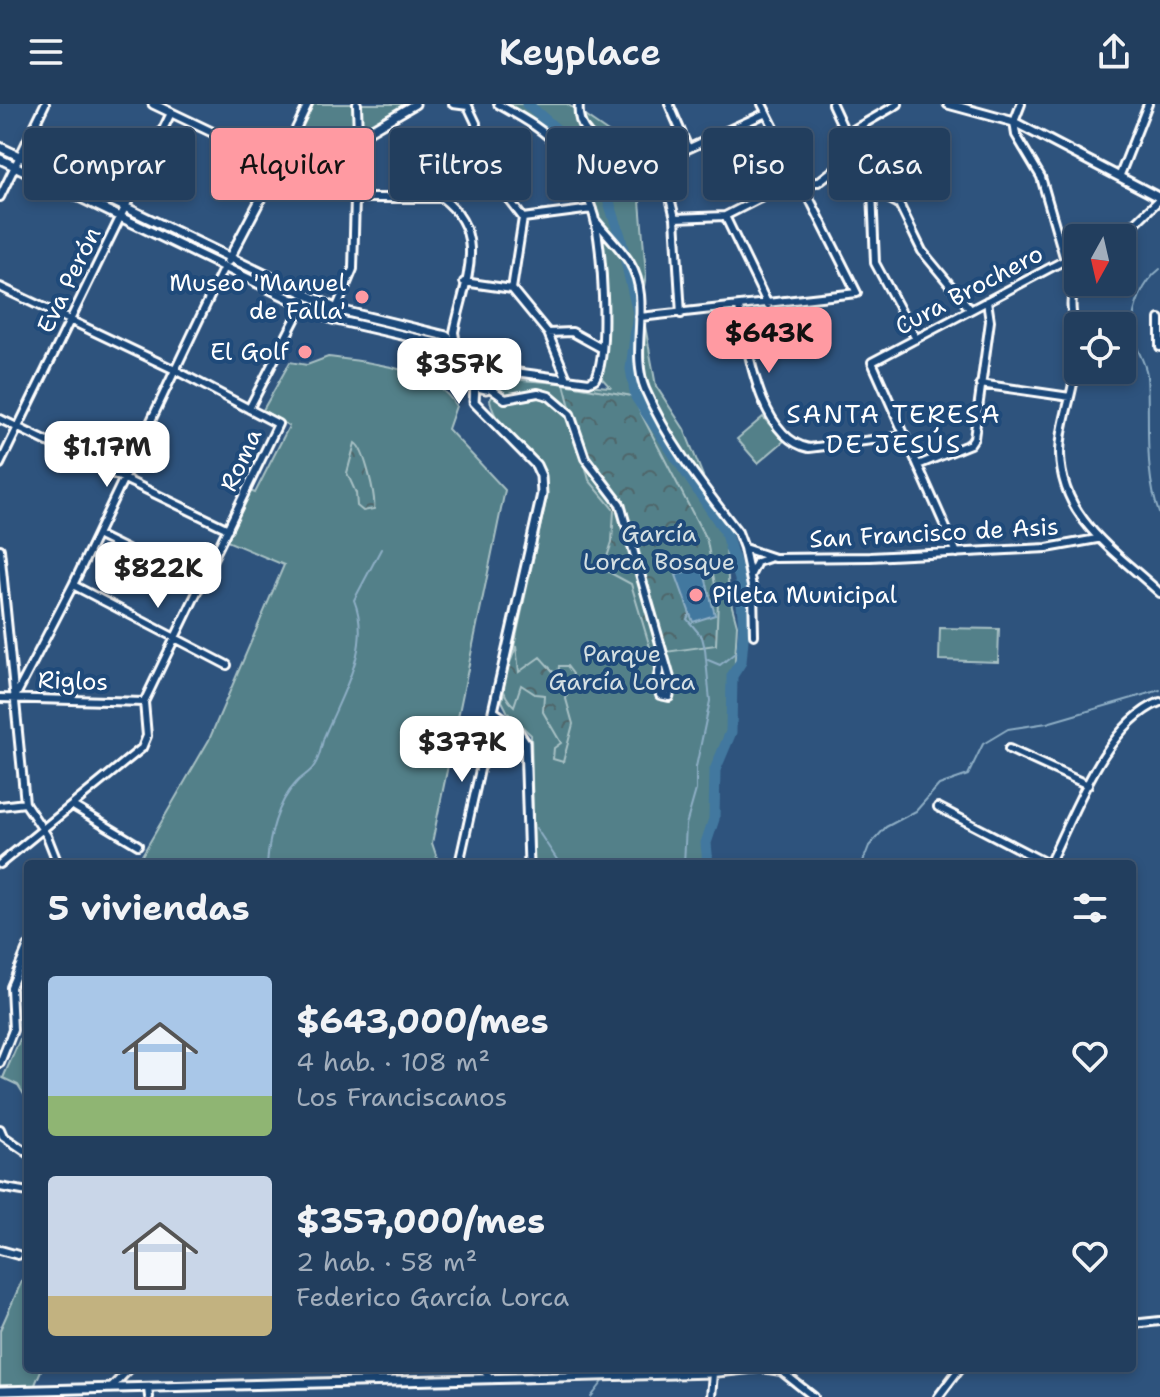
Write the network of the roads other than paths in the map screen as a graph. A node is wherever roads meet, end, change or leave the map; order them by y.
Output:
1 (45, 104) edge
2 (153, 104) edge
3 (165, 104) edge
4 (308, 104) edge
5 (357, 104) edge
6 (415, 104) edge
7 (453, 104) edge
8 (498, 104) edge
9 (579, 104) edge
10 (669, 104) edge
11 (762, 104) edge
12 (832, 104) edge
13 (898, 104) edge
14 (948, 104) edge
15 (1021, 104) edge
16 (1148, 104) edge
17 (470, 105) edge
18 (171, 113) junction
19 (766, 113) junction
20 (1014, 122) junction
21 (296, 128) edge
22 (358, 128) edge
23 (374, 128) edge
24 (583, 128) edge
25 (774, 128) edge
26 (845, 128) edge
27 (857, 128) edge
28 (211, 132) edge
29 (0, 147) edge
30 (688, 148) joint
31 (20, 156) junction
32 (0, 159) edge
33 (15, 166) junction
34 (1120, 175) junction
35 (0, 197) edge
36 (374, 198) edge
37 (1160, 198) edge
38 (260, 200) edge
39 (355, 200) edge
40 (670, 200) edge
41 (757, 200) edge
42 (810, 200) edge
43 (872, 200) edge
44 (891, 200) edge
45 (125, 207) junction
46 (592, 209) junction
47 (725, 216) junction
48 (120, 217) junction
49 (523, 218) junction
50 (675, 218) junction
51 (595, 220) junction
52 (1134, 224) edge
53 (1064, 256) edge
54 (230, 257) junction
55 (1064, 261) edge
56 (224, 267) junction
57 (464, 282) junction
58 (0, 287) edge
59 (512, 289) junction
60 (1073, 296) edge
61 (987, 301) junction
62 (768, 305) junction
63 (302, 306) junction
64 (739, 308) junction
65 (970, 309) junction
66 (339, 310) junction
67 (681, 314) junction
68 (640, 317) junction
69 (332, 319) junction
70 (1160, 319) edge
71 (70, 320) junction
72 (548, 333) junction
73 (916, 339) junction
74 (456, 344) junction
75 (1160, 347) edge
76 (601, 348) junction
77 (483, 365) junction
78 (494, 369) junction
79 (175, 370) junction
80 (474, 372) junction
81 (567, 379) junction
82 (475, 384) junction
83 (980, 384) junction
84 (488, 388) junction
85 (1070, 397) junction
86 (249, 409) junction
87 (485, 414) junction
88 (0, 419) edge
89 (17, 427) junction
90 (904, 436) junction
91 (0, 464) edge
92 (918, 465) junction
93 (123, 480) junction
94 (228, 529) junction
95 (97, 535) junction
96 (1097, 539) junction
97 (744, 548) junction
98 (0, 549) edge
99 (957, 553) junction
100 (771, 558) junction
101 (750, 576) junction
102 (73, 585) junction
103 (200, 586) junction
104 (1160, 593) edge
105 (754, 635) dead end
106 (176, 636) junction
107 (662, 658) junction
108 (227, 665) dead end
109 (15, 697) junction
110 (0, 698) edge
111 (144, 702) junction
112 (1160, 702) edge
113 (493, 711) junction
114 (1009, 749) dead end
115 (1088, 785) junction
116 (25, 803) junction
117 (0, 806) edge
118 (73, 806) junction
119 (938, 807) dead end
120 (42, 830) junction
121 (138, 845) dead end
122 (56, 860) edge
123 (460, 860) edge
124 (529, 860) edge
125 (1040, 860) edge
126 (1050, 860) edge
127 (0, 864) edge
128 (24, 956) edge
129 (0, 985) edge
130 (11, 987) junction
131 (0, 1063) edge
132 (0, 1129) edge
133 (24, 1150) edge
134 (0, 1187) edge
135 (24, 1191) edge
136 (0, 1250) edge
137 (18, 1255) dead end
138 (1160, 1321) edge
139 (1136, 1324) edge
140 (126, 1372) edge
141 (485, 1372) edge
142 (664, 1372) edge
143 (713, 1372) edge
144 (782, 1372) edge
145 (957, 1372) edge
146 (492, 1379) junction
147 (111, 1388) junction
148 (148, 1388) junction
149 (0, 1391) edge
150 (149, 1397) edge
151 (711, 1397) edge
152 (814, 1397) edge
153 (938, 1397) edge

1 - 31 street
2 - 18 street
3 - 18 street
4 - 21 street
5 - 22 street
6 - 23 street
7 - 17 street
8 - 46 street
9 - 24 street
10 - 30 street
11 - 19 street
12 - 26 street
13 - 27 street
14 - 20 street
15 - 20 street
16 - 34 street
17 - 49 street
18 - 28 street
18 - 45 street, Eva Perón
19 - 25 street
19 - 30 street
20 - 34 street
20 - 53 street
29 - 31 street
31 - 33 street
31 - 45 street
32 - 33 street
33 - 35 street
33 - 48 street
34 - 37 street
36 - 57 street
37 - 52 street
38 - 54 street
39 - 66 street
40 - 50 street
41 - 47 street
42 - 62 street
43 - 73 street
44 - 65 street
45 - 48 street, Eva Perón
45 - 54 street
46 - 49 street
46 - 51 street
47 - 50 street
47 - 62 street
48 - 56 street
48 - 71 street, Eva Perón
49 - 59 street
50 - 67 street
51 - 68 street
51 - 76 street
54 - 56 street
54 - 66 street
55 - 61 street, Cura Brochero
56 - 63 street
56 - 79 street
57 - 59 street
57 - 74 street
58 - 71 street, Roma
59 - 72 street
60 - 85 street
61 - 65 street, Cura Brochero
61 - 83 street
62 - 64 street
63 - 69 street
63 - 86 street
64 - 67 street
64 - 90 street
65 - 73 street, Cura Brochero
66 - 69 street
66 - 74 street
67 - 68 street
68 - 97 street
69 - 74 street
70 - 75 street
71 - 79 street, Roma
71 - 89 street, Eva Perón
72 - 76 street
72 - 81 street
73 - 90 street, Cura Brochero
74 - 77 street
74 - 80 street
76 - 81 street
77 - 78 street
77 - 80 street
78 - 81 street
78 - 84 street
79 - 86 street, Roma
79 - 93 street
80 - 82 street
82 - 84 street
82 - 87 street
83 - 85 street
83 - 92 street
84 - 87 street
84 - 107 street
85 - 96 street
86 - 94 street, Roma
87 - 113 street
88 - 89 street
89 - 91 street, Eva Perón
89 - 93 street
90 - 92 street
92 - 99 street
93 - 94 street
93 - 95 street
94 - 103 street, Roma
95 - 102 street
95 - 103 street
96 - 99 street, San Francisco de Asis
96 - 104 street
97 - 100 street, San Francisco de Asis
97 - 101 street
98 - 109 street
99 - 100 street, San Francisco de Asis
100 - 101 street
101 - 105 street
102 - 106 street
102 - 109 street
103 - 106 street, Roma
106 - 108 street
106 - 111 street, Roma
107 - 107 street
109 - 110 street, Riglos
109 - 111 street, Riglos
109 - 116 street
111 - 118 street
112 - 115 street
113 - 123 street
113 - 124 street
114 - 115 street
115 - 126 street
116 - 117 street
116 - 120 street
118 - 120 street
118 - 121 street
119 - 125 street
120 - 122 street
120 - 127 street
128 - 130 street
129 - 130 street
130 - 131 street
132 - 133 street
134 - 135 street
136 - 137 street
138 - 139 street
140 - 147 street
141 - 146 street
142 - 146 street
143 - 151 street
144 - 152 street
145 - 153 street
146 - 148 street
147 - 148 street
147 - 149 street
148 - 150 street

